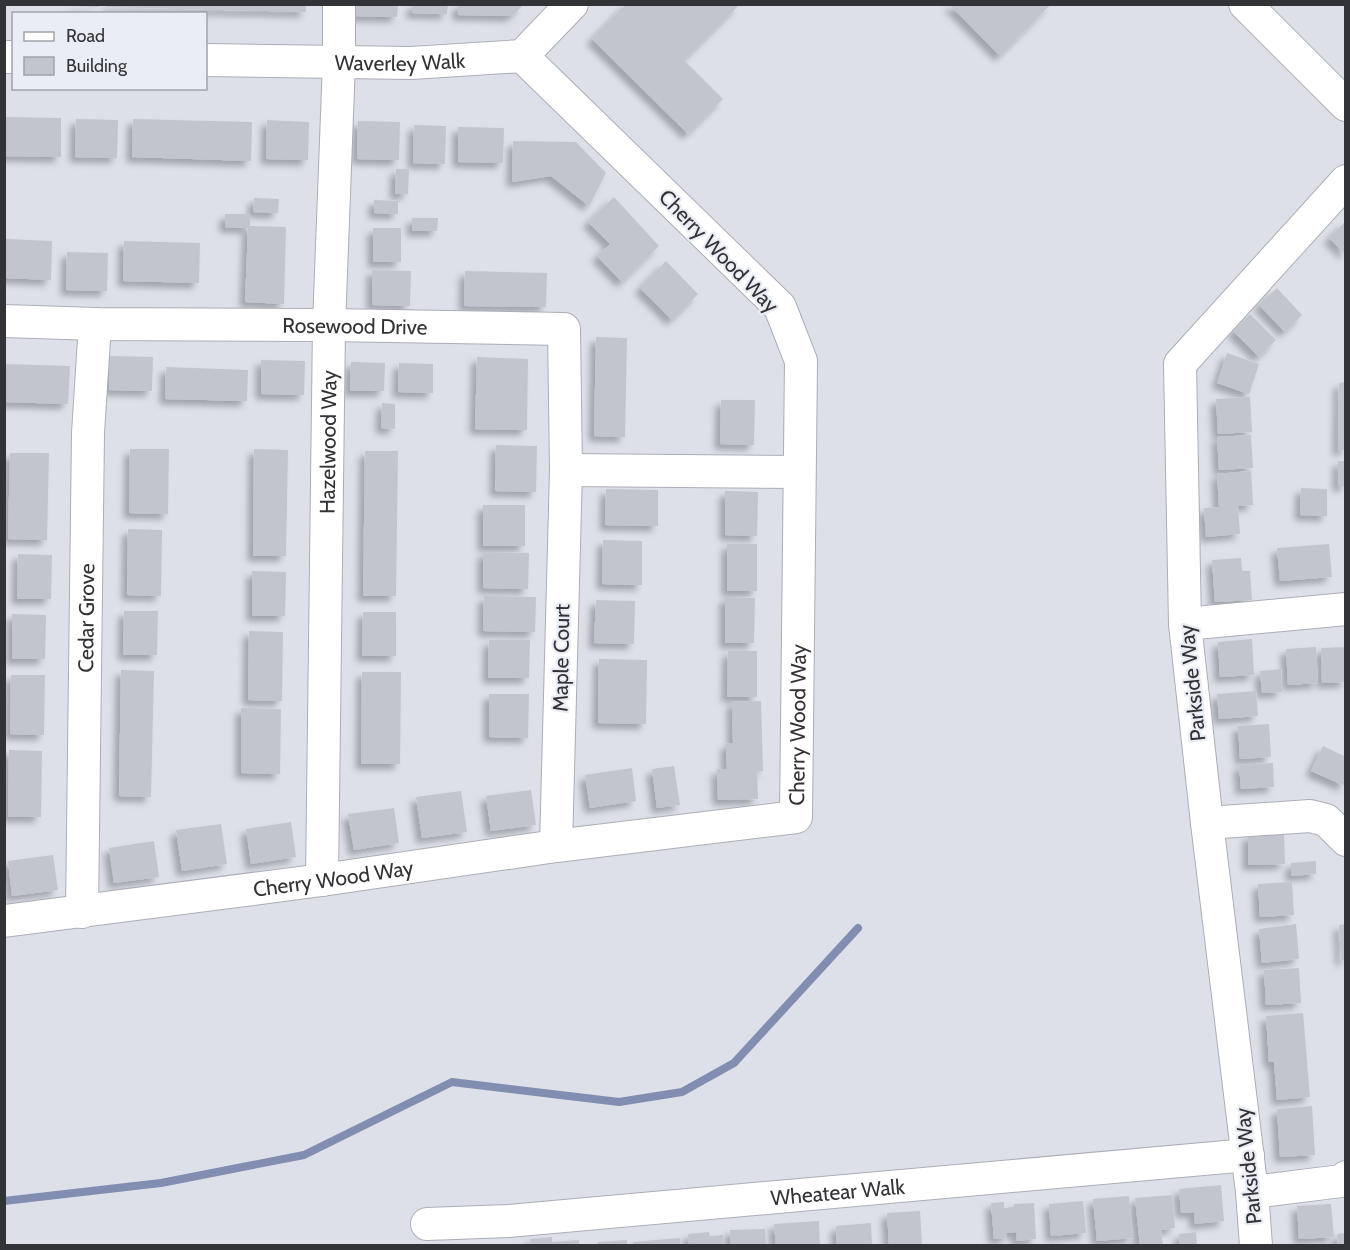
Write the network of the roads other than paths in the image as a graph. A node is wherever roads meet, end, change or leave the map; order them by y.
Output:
1 (339, 4) edge
2 (572, 4) edge
3 (1245, 4) edge
4 (522, 56) junction
5 (207, 60) edge
6 (339, 62) junction
7 (1346, 105) edge
8 (1346, 181) edge
9 (4, 321) edge
10 (95, 324) junction
11 (329, 325) junction
12 (566, 470) junction
13 (800, 472) junction
14 (1346, 609) edge
15 (1185, 624) junction
16 (1207, 823) junction
17 (1346, 840) edge
18 (556, 846) junction
19 (322, 880) junction
20 (82, 912) junction
21 (4, 921) edge
22 (1248, 1155) junction
23 (1346, 1177) edge
24 (1252, 1192) junction
25 (428, 1224) dead end
26 (508, 1233) edge
27 (1256, 1245) edge

1 - 6 street, Hazelwood Way
2 - 4 street
3 - 7 street
4 - 6 street, Waverley Walk
4 - 13 street, Cherry Wood Way
5 - 6 street, Waverley Walk
6 - 11 street, Hazelwood Way
8 - 15 street, Parkside Way
9 - 10 street, Rosewood Drive
10 - 11 street, Rosewood Drive
10 - 20 street, Cedar Grove
11 - 12 street, Rosewood Drive
11 - 19 street, Hazelwood Way
12 - 13 street
12 - 18 street, Maple Court
13 - 18 street, Cherry Wood Way
14 - 15 street
15 - 16 street, Parkside Way
16 - 17 street
16 - 22 street, Parkside Way
18 - 19 street, Cherry Wood Way
19 - 20 street, Cherry Wood Way
20 - 21 street, Cherry Wood Way
22 - 24 street, Parkside Way
22 - 26 street, Wheatear Walk
23 - 24 street
24 - 27 street, Parkside Way
25 - 26 street, Wheatear Walk

